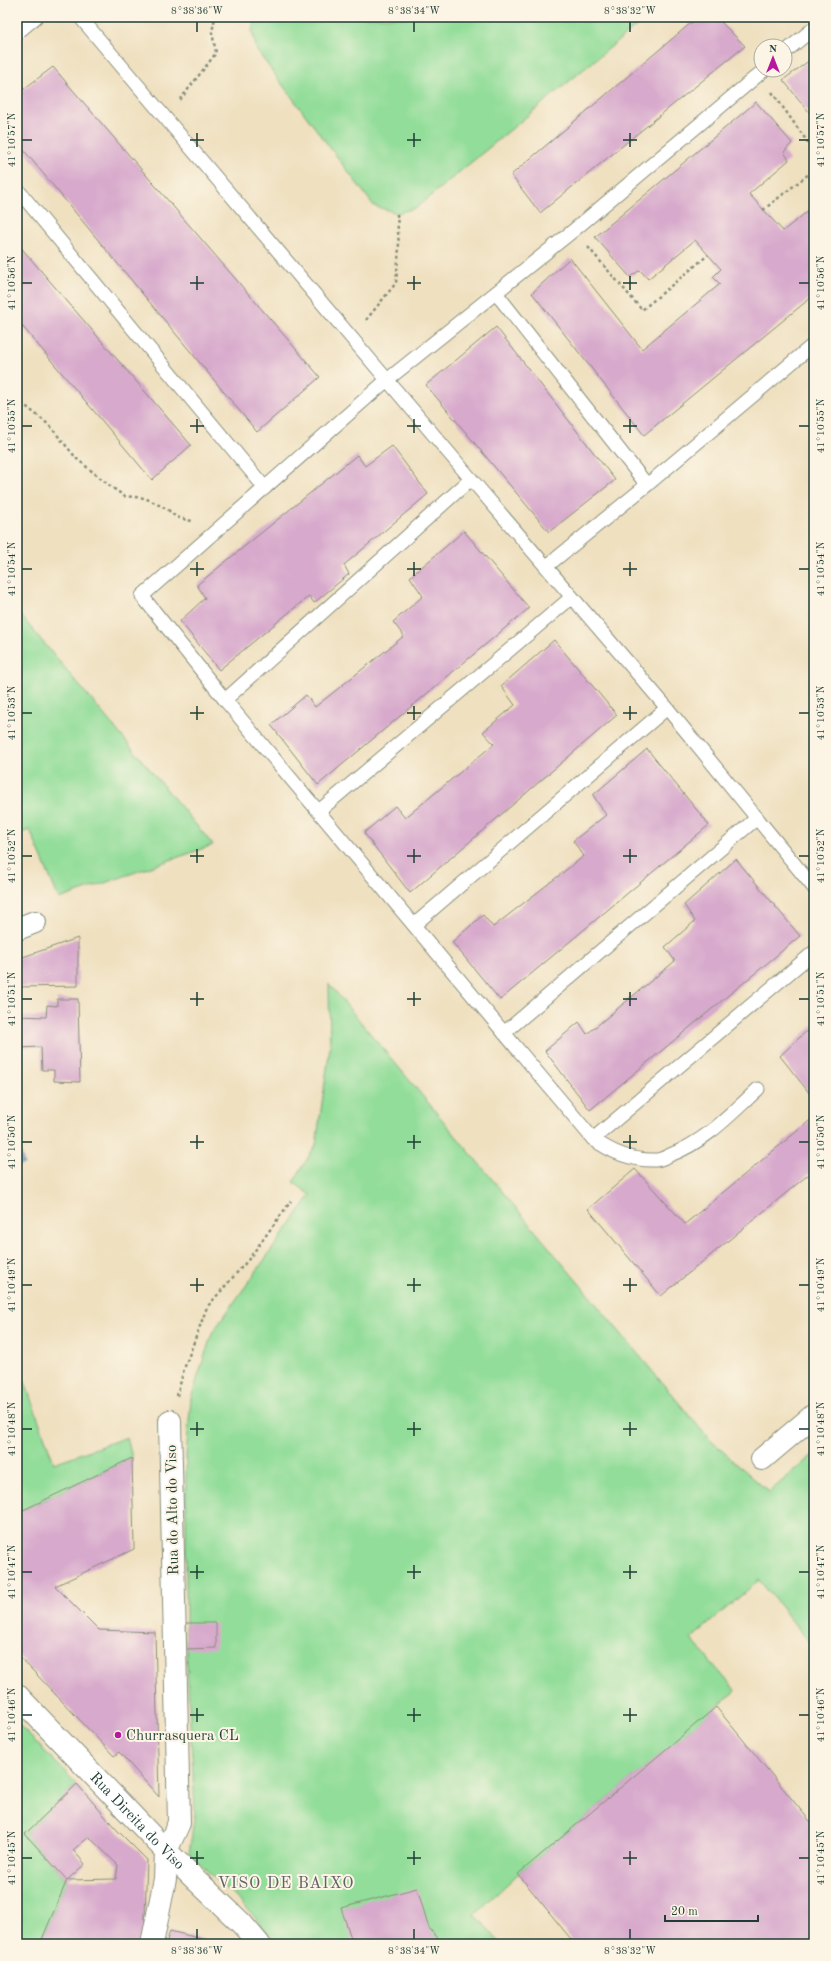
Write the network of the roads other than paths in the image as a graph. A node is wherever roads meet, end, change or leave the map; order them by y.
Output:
1 (36, 17) edge
2 (80, 17) edge
3 (814, 28) edge
4 (17, 33) edge
5 (793, 45) edge
6 (755, 78) edge
7 (17, 189) edge
8 (496, 293) junction
9 (814, 344) edge
10 (387, 380) junction
11 (471, 480) junction
12 (647, 485) junction
13 (265, 488) junction
14 (547, 566) junction
15 (572, 597) junction
16 (225, 700) junction
17 (667, 708) junction
18 (319, 811) junction
19 (757, 818) junction
20 (814, 888) edge
21 (414, 925) junction
22 (814, 952) edge
23 (504, 1033) junction
24 (758, 1089) dead end
25 (593, 1139) junction
26 (814, 1415) edge
27 (170, 1421) road end
28 (762, 1459) dead end
29 (17, 1695) edge
30 (166, 1851) junction
31 (152, 1944) edge
32 (259, 1944) edge

1 - 4 lane
2 - 10 lane
3 - 5 lane
6 - 8 lane
7 - 13 lane
8 - 10 lane
8 - 12 lane
9 - 12 lane
10 - 11 lane
10 - 13 lane
11 - 14 lane
11 - 16 lane
12 - 14 lane
13 - 16 lane
14 - 15 lane
15 - 17 lane
15 - 18 lane
16 - 18 lane
17 - 19 lane
17 - 21 lane
18 - 21 lane
19 - 20 lane
19 - 23 lane
21 - 23 lane
22 - 25 lane
23 - 25 lane
24 - 25 lane
26 - 28 street
27 - 30 street, Rua do Alto do Viso
29 - 30 street, Rua Direita do Viso
30 - 31 street
30 - 32 street, Rua Direita do Viso

